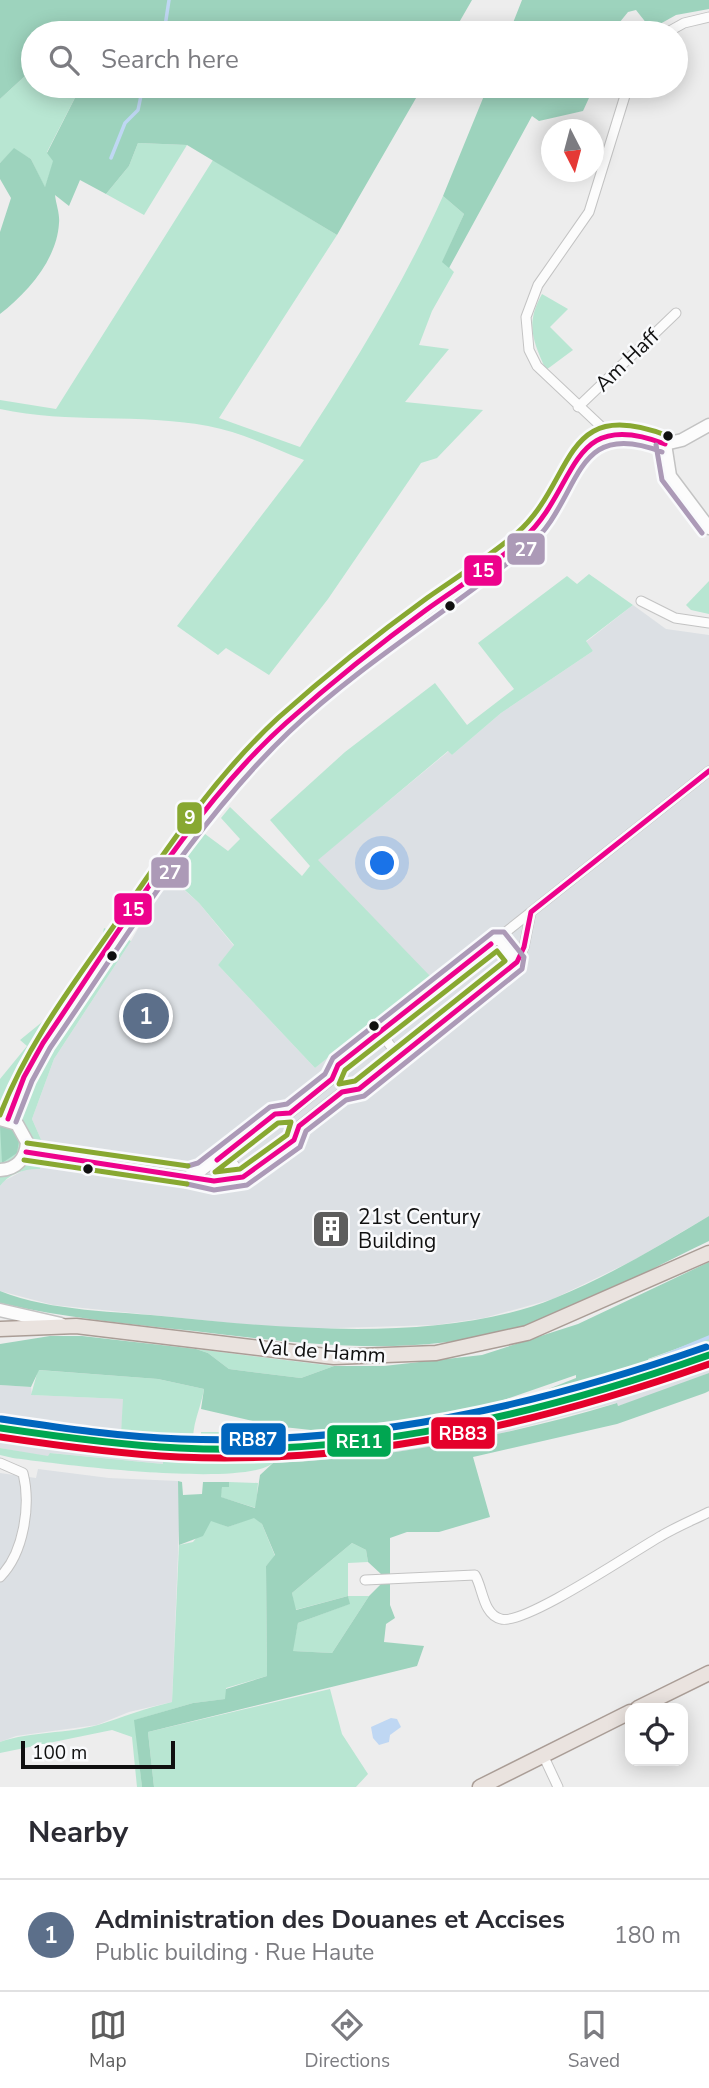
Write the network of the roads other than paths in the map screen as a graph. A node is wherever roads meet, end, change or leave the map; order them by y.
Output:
1 (709, 18) edge
2 (688, 22) edge
3 (624, 98) edge
4 (676, 313) dead end
5 (579, 407) junction
6 (709, 425) edge
7 (608, 433) junction
8 (665, 444) junction
9 (709, 528) edge
10 (641, 601) dead end
11 (709, 623) edge
12 (709, 771) edge
13 (531, 912) junction
14 (498, 939) junction
15 (517, 962) junction
16 (380, 1032) junction
17 (399, 1057) junction
18 (332, 1079) junction
19 (342, 1092) junction
20 (311, 1096) junction
21 (322, 1108) junction
22 (290, 1113) junction
23 (4, 1119) edge
24 (299, 1126) junction
25 (26, 1152) junction
26 (226, 1154) junction
27 (0, 1170) edge
28 (189, 1175) junction
29 (243, 1177) junction
30 (709, 1253) edge
31 (0, 1310) edge
32 (76, 1326) junction
33 (0, 1329) edge
34 (0, 1463) edge
35 (709, 1512) edge
36 (0, 1577) edge
37 (365, 1580) dead end
38 (709, 1673) edge
39 (648, 1703) edge
40 (625, 1714) edge
41 (543, 1755) junction
42 (480, 1787) edge
43 (558, 1787) edge

1 - 2 street
3 - 5 street
4 - 5 street, Am Haff
5 - 7 street
6 - 8 main road
7 - 8 main road
7 - 23 main road
8 - 9 main road
10 - 11 street
12 - 13 street
13 - 14 street
13 - 15 street
14 - 15 street
14 - 16 street
15 - 17 street
16 - 17 street
16 - 18 street
17 - 19 street
18 - 19 street
18 - 20 street
19 - 21 street
20 - 21 street
20 - 22 street
21 - 24 street
22 - 24 street
22 - 26 street
23 - 25 main road
24 - 29 street
25 - 27 main road
25 - 28 street
26 - 28 street
26 - 29 street
28 - 29 street
30 - 32 main road, Val de Hamm
31 - 32 main road
32 - 33 main road, Val de Hamm
34 - 36 street
35 - 37 street
38 - 39 main road
40 - 41 main road
41 - 42 main road
41 - 43 street

